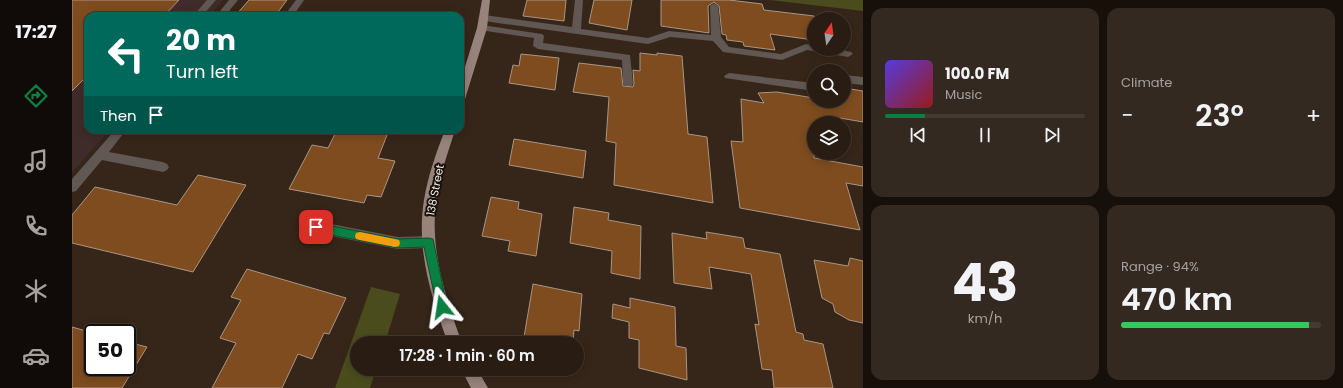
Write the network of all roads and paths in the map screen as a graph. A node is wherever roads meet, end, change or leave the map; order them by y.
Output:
1 (212, 0) edge
2 (234, 0) edge
3 (300, 0) edge
4 (486, 0) edge
5 (579, 0) edge
6 (714, 6) dead end
7 (201, 12) edge
8 (224, 12) edge
9 (291, 12) edge
10 (484, 18) junction
11 (482, 28) junction
12 (576, 31) junction
13 (716, 38) junction
14 (807, 47) edge
15 (464, 70) edge
16 (729, 76) dead end
17 (851, 79) edge
18 (863, 81) edge
19 (628, 82) dead end
20 (807, 86) edge
21 (118, 134) edge
22 (449, 134) edge
23 (100, 155) junction
24 (163, 168) dead end
25 (72, 187) edge
26 (316, 227) dead end
27 (429, 242) junction
28 (453, 336) edge
29 (473, 376) edge
30 (480, 388) edge

1 - 7 lane
2 - 8 lane
3 - 9 lane
4 - 10 main road
5 - 12 lane
6 - 13 lane
10 - 11 main road
10 - 12 lane
11 - 15 main road
11 - 19 lane
12 - 13 lane
13 - 14 lane
16 - 20 lane
17 - 18 lane
21 - 23 lane
22 - 27 main road, 138 Street
23 - 24 lane
23 - 25 lane
26 - 27 lane
27 - 28 main road, 138 Street
29 - 30 main road

